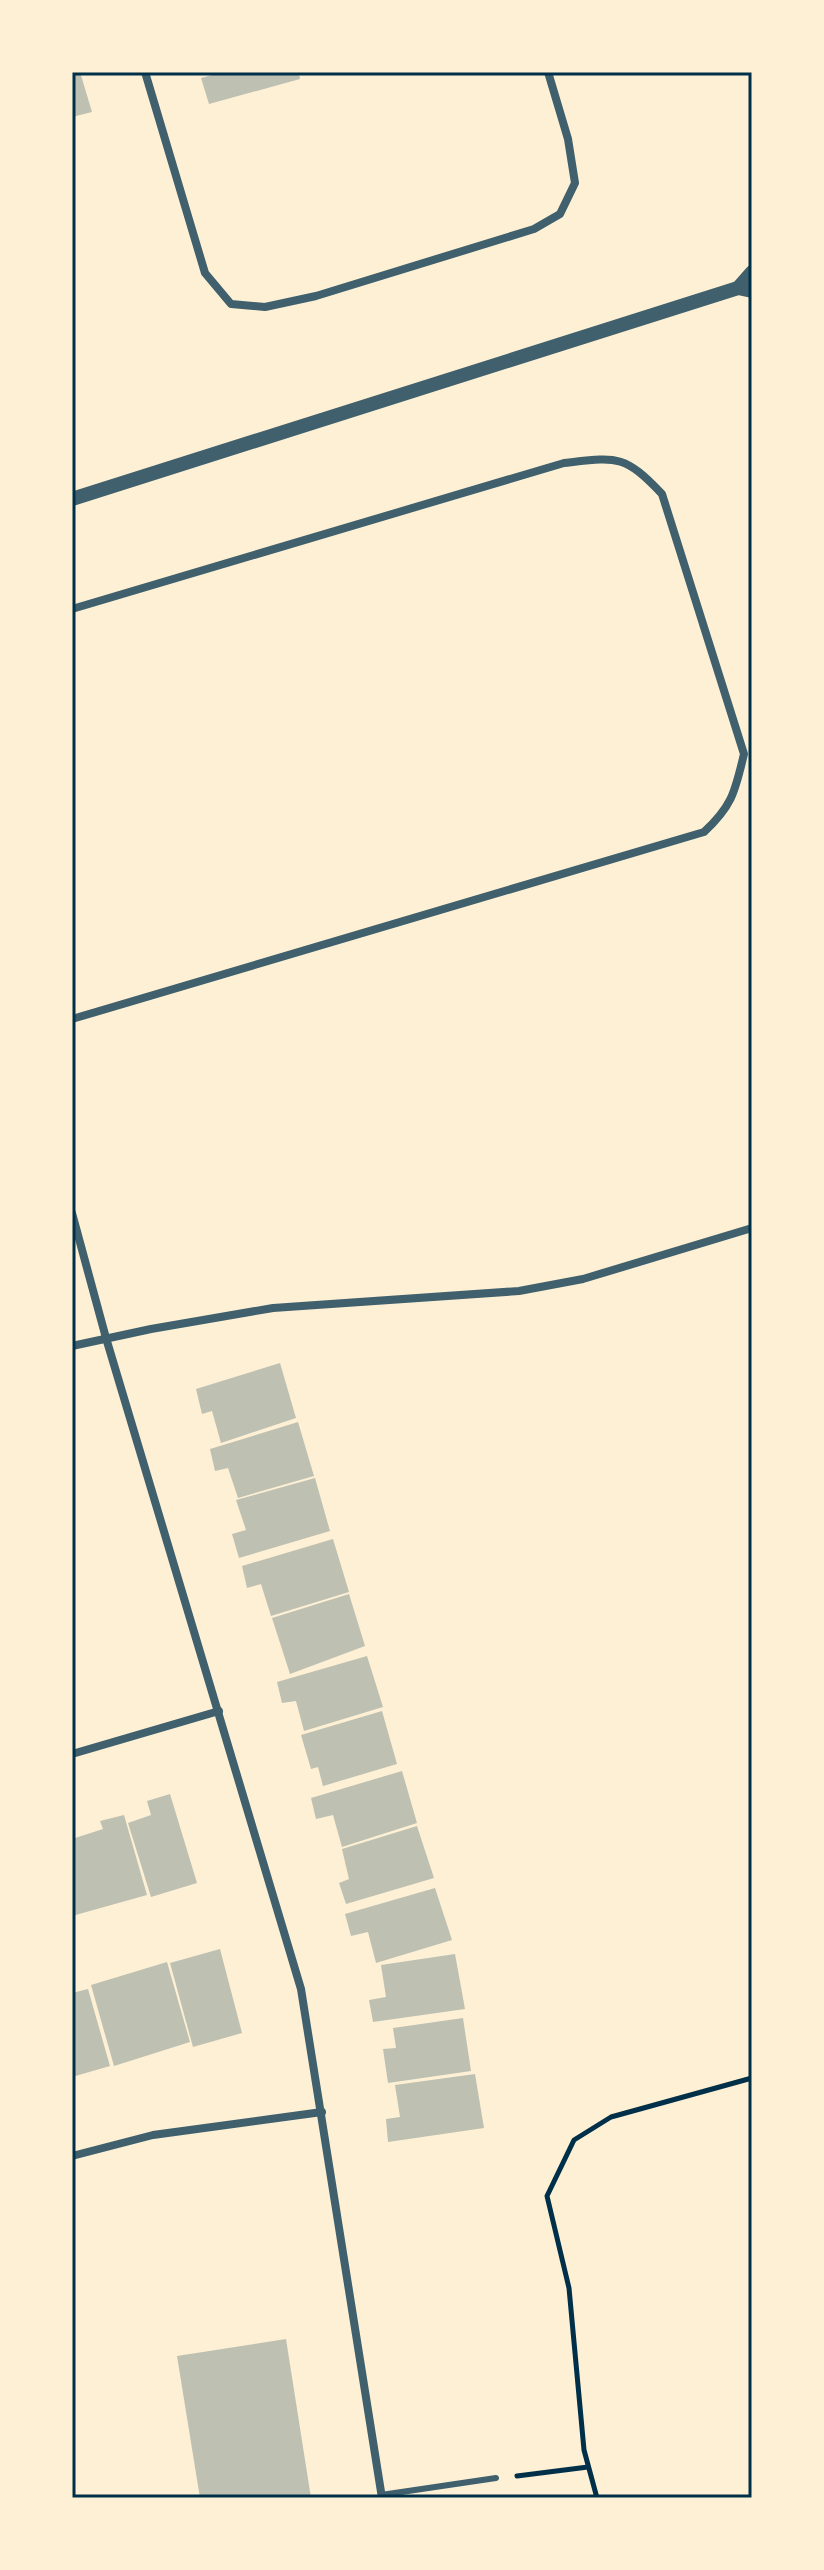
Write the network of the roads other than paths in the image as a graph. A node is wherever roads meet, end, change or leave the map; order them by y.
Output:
1 (145, 72) edge
2 (548, 72) edge
3 (752, 272) edge
4 (745, 290) edge
5 (72, 499) edge
6 (72, 609) edge
7 (72, 1019) edge
8 (72, 1213) edge
9 (752, 1228) edge
10 (106, 1338) junction
11 (72, 1346) edge
12 (219, 1711) junction
13 (72, 1754) edge
14 (322, 2112) junction
15 (72, 2156) edge
16 (496, 2478) road end
17 (382, 2497) edge

1 - 2 street
3 - 4 street
4 - 5 street
6 - 7 street
8 - 10 street
9 - 10 street
10 - 11 street
10 - 12 street
12 - 13 street
12 - 14 street
14 - 15 street
14 - 17 street
16 - 17 lane

